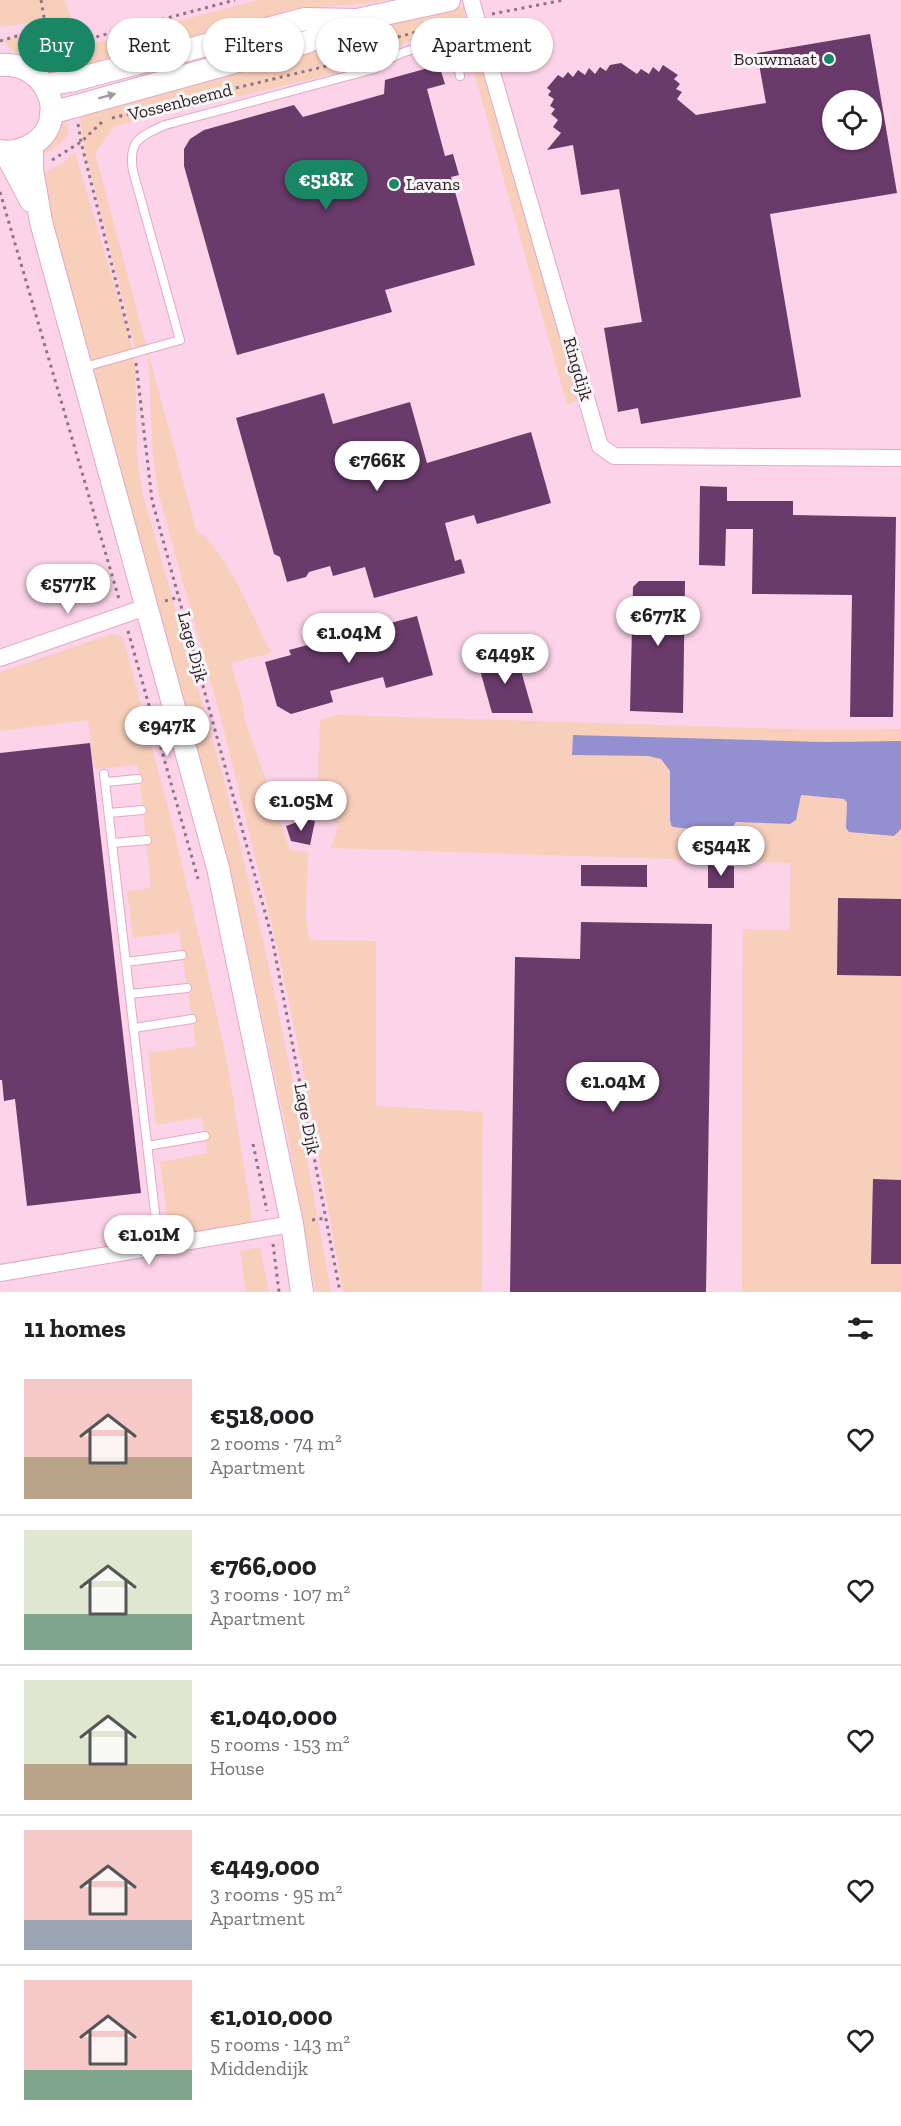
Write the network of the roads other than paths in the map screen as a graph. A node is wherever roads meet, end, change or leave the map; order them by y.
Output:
1 (449, 0) edge
2 (471, 0) edge
3 (366, 18) edge
4 (316, 20) edge
5 (316, 38) edge
6 (399, 54) edge
7 (1, 60) edge
8 (363, 72) edge
9 (460, 76) dead end
10 (45, 85) junction
11 (51, 113) junction
12 (32, 145) junction
13 (2, 152) edge
14 (41, 222) junction
15 (81, 368) junction
16 (901, 458) edge
17 (147, 607) junction
18 (0, 658) edge
19 (138, 779) dead end
20 (142, 810) dead end
21 (109, 813) junction
22 (147, 840) dead end
23 (113, 843) junction
24 (182, 955) dead end
25 (126, 962) junction
26 (188, 988) dead end
27 (130, 994) junction
28 (192, 1019) dead end
29 (134, 1028) junction
30 (205, 1136) dead end
31 (147, 1146) junction
32 (281, 1226) junction
33 (159, 1247) junction
34 (0, 1273) edge
35 (302, 1292) edge

1 - 3 main road, Vossenbeemd
2 - 16 street, Ringdijk
4 - 10 main road, Vossenbeemd
11 -> 5 main road, Vossenbeemd
6 - 9 lane
7 - 10 main road
8 - 15 lane
10 - 11 main road
11 - 12 main road
12 - 13 main road
12 - 14 main road, Lage Dijk
13 - 14 main road, Lage Dijk
14 - 15 main road, Lage Dijk
15 - 17 main road, Lage Dijk
17 - 18 street
17 - 32 main road, Lage Dijk
19 - 21 lane
20 - 21 lane
21 - 23 lane
22 - 23 lane
23 - 25 lane
24 - 25 lane
25 - 27 lane
26 - 27 lane
27 - 29 lane
28 - 29 lane
29 - 31 lane
30 - 31 lane
31 - 33 lane
32 - 33 street
32 - 35 main road, Lage Dijk
33 - 34 street

